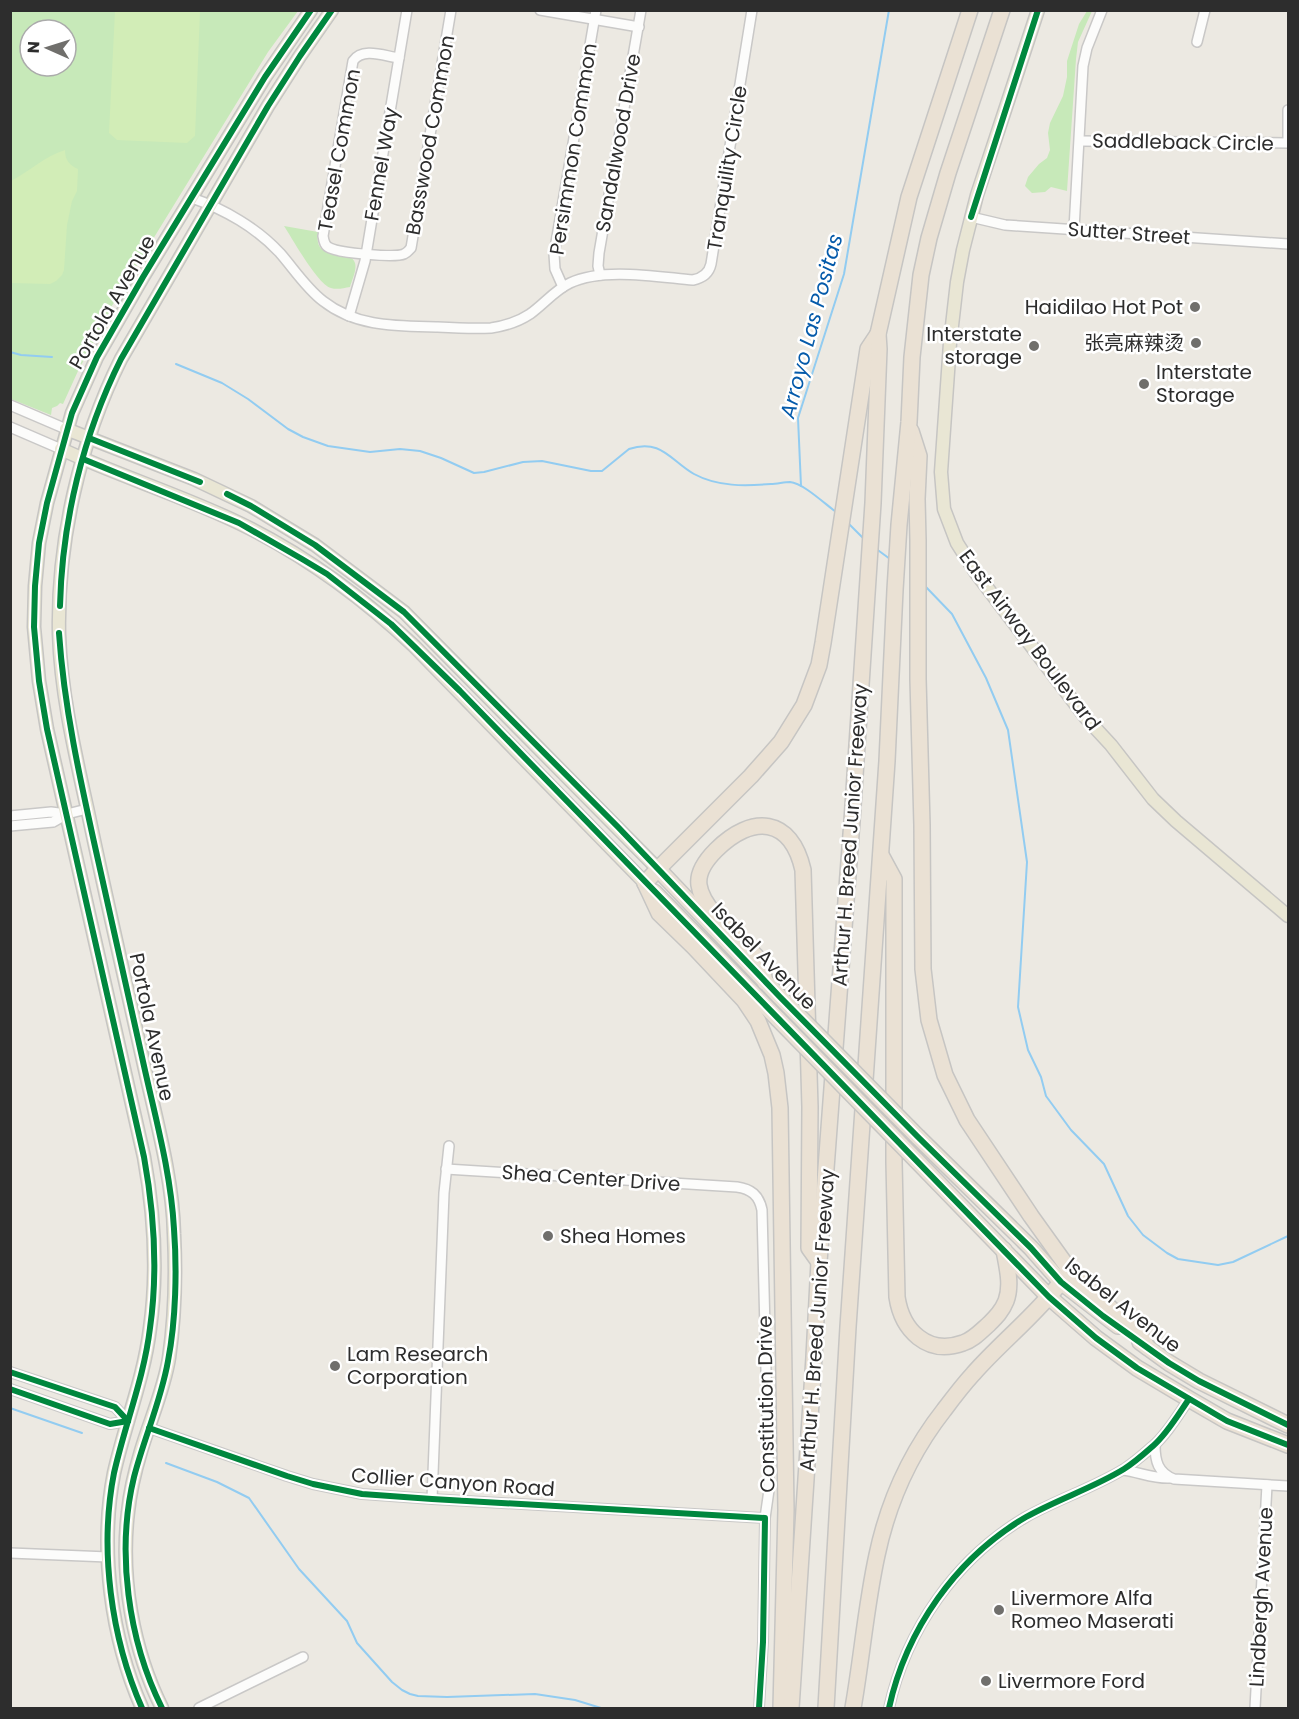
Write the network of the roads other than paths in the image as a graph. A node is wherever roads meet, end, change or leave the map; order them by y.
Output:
1 (311, 10) edge
2 (332, 10) edge
3 (407, 10) edge
4 (451, 10) edge
5 (540, 10) edge
6 (641, 10) edge
7 (752, 10) edge
8 (970, 10) edge
9 (1002, 10) edge
10 (1038, 10) edge
11 (1102, 10) edge
12 (1205, 10) edge
13 (596, 15) edge
14 (639, 27) junction
15 (1197, 42) dead end
16 (399, 58) junction
17 (1288, 110) edge
18 (1080, 141) junction
19 (195, 193) junction
20 (211, 204) junction
21 (971, 217) junction
22 (1074, 229) junction
23 (1288, 244) edge
24 (366, 254) junction
25 (600, 275) junction
26 (563, 287) junction
27 (349, 316) junction
28 (878, 334) junction
29 (10, 405) edge
30 (909, 422) junction
31 (10, 427) edge
32 (66, 429) junction
33 (89, 438) junction
34 (61, 449) junction
35 (83, 459) junction
36 (87, 809) junction
37 (67, 814) junction
38 (10, 816) edge
39 (10, 826) edge
40 (881, 855) junction
41 (658, 869) junction
42 (645, 883) junction
43 (1288, 916) edge
44 (765, 982) junction
45 (449, 1146) dead end
46 (446, 1169) junction
47 (737, 1187) joint
48 (1004, 1250) junction
49 (819, 1262) junction
50 (1061, 1282) junction
51 (1049, 1297) junction
52 (1147, 1347) junction
53 (10, 1371) edge
54 (10, 1389) edge
55 (1189, 1399) junction
56 (128, 1421) junction
57 (1288, 1425) edge
58 (149, 1428) junction
59 (1155, 1445) junction
60 (1288, 1445) edge
61 (1123, 1470) junction
62 (1170, 1478) junction
63 (1267, 1485) junction
64 (1288, 1486) edge
65 (432, 1499) junction
66 (765, 1518) junction
67 (10, 1553) edge
68 (108, 1557) junction
69 (303, 1657) dead end
70 (142, 1708) edge
71 (162, 1708) edge
72 (198, 1708) edge
73 (759, 1708) edge
74 (781, 1708) edge
75 (791, 1708) edge
76 (826, 1708) edge
77 (853, 1708) edge
78 (889, 1708) edge
79 (1255, 1708) edge

1 - 19 main road, Portola Avenue
2 - 20 main road, Portola Avenue
3 - 16 street, Fennel Way
4 - 24 street, Basswood Common
5 - 13 street
6 - 14 street, Sandalwood Drive
7 - 25 street, Tranquility Circle
8 - 28 highway, Arthur H. Breed Junior Freeway
9 - 30 highway, Arthur H. Breed Junior Freeway
10 - 21 main road, East Airway Boulevard
11 - 18 street, Saddleback Circle
12 - 15 street
13 - 14 street
13 - 26 street, Persimmon Common
14 - 25 street, Sandalwood Drive
16 - 24 street, Fennel Way
16 - 24 street, Teasel Common
17 - 18 street, Saddleback Circle
18 - 22 street, Saddleback Circle
19 - 20 street, Tranquility Circle
19 - 32 main road, Portola Avenue
20 - 27 street, Tranquility Circle
20 - 33 main road, Portola Avenue
21 - 22 street, Sutter Street
21 - 43 main road, East Airway Boulevard
22 - 23 street, Sutter Street
24 - 27 street, Fennel Way
25 - 26 street, Tranquility Circle
26 - 27 street, Tranquility Circle
28 - 41 highway
28 - 49 highway, Arthur H. Breed Junior Freeway
29 - 32 street
30 - 40 highway, Arthur H. Breed Junior Freeway
30 - 52 highway
31 - 34 street
32 - 33 main road, Isabel Avenue
32 - 34 main road, Portola Avenue
33 - 35 main road, Portola Avenue
33 - 41 main road, Isabel Avenue
34 - 35 main road, Isabel Avenue
34 - 37 main road, Portola Avenue
35 - 36 main road, Portola Avenue
35 - 42 main road, Isabel Avenue
36 - 37 street
36 - 58 main road, Portola Avenue
37 - 38 street
37 - 39 street
37 - 56 main road, Portola Avenue
40 - 48 highway
40 - 76 highway, Arthur H. Breed Junior Freeway
41 - 42 highway
41 - 44 highway, Isabel Avenue
42 - 48 highway, Isabel Avenue, bridge
42 - 74 highway
44 - 49 highway
44 - 50 highway, Isabel Avenue, bridge
45 - 46 street
46 - 47 street, Shea Center Drive
46 - 65 street
47 - 66 street, Constitution Drive
48 - 51 highway, Isabel Avenue
49 - 75 highway, Arthur H. Breed Junior Freeway
50 - 51 highway
50 - 52 highway, Isabel Avenue
51 - 55 highway, Isabel Avenue
51 - 77 highway
52 - 57 highway, Isabel Avenue
53 - 56 street, Collier Canyon Road
54 - 56 street, Collier Canyon Road
55 - 59 street
55 - 60 highway, Isabel Avenue
56 - 58 main road, Collier Canyon Road
56 - 68 main road, Portola Avenue
58 - 65 street, Collier Canyon Road
58 - 71 main road, Portola Avenue
59 - 61 street
59 - 62 street
61 - 62 street
61 - 78 street
62 - 63 street
63 - 64 street
63 - 79 street, Lindbergh Avenue
65 - 66 street, Collier Canyon Road
66 - 73 street, Constitution Drive
67 - 68 street
68 - 70 main road, Portola Avenue
69 - 72 street

